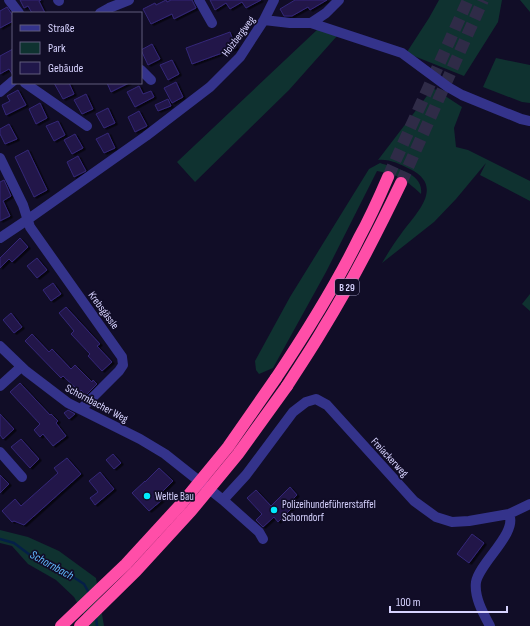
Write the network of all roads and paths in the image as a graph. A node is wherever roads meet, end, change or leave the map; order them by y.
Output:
1 (9, 0) edge
2 (129, 0) edge
3 (199, 0) edge
4 (275, 0) edge
5 (339, 0) edge
6 (105, 7) edge
7 (18, 12) edge
8 (326, 13) junction
9 (264, 20) junction
10 (212, 23) dead end
11 (311, 23) junction
12 (329, 28) junction
13 (142, 71) edge
14 (151, 80) dead end
15 (12, 82) edge
16 (26, 84) edge
17 (0, 92) edge
18 (530, 121) edge
19 (87, 126) dead end
20 (0, 158) edge
21 (388, 177) tunnel mouth
22 (401, 183) tunnel mouth
23 (28, 220) junction
24 (0, 238) edge
25 (0, 346) edge
26 (20, 366) junction
27 (0, 386) edge
28 (81, 409) junction
29 (0, 452) edge
30 (22, 477) dead end
31 (223, 500) junction
32 (530, 504) edge
33 (509, 514) junction
34 (263, 539) dead end
35 (61, 626) edge
36 (80, 626) edge
37 (490, 626) edge

1 - 7 street
2 - 6 street
3 - 10 street
4 - 9 street
5 - 8 street
8 - 11 street
8 - 12 street
9 - 11 street, Holzbergweg
9 - 23 street, Holzbergweg
11 - 12 street, Holzbergweg
12 - 18 street, Holzbergweg
13 - 14 street
15 - 17 street
16 - 19 street
20 - 23 street, Krebsgässle
21 - 35 highway, B 29, bridge
22 - 36 highway, B 29, bridge
23 - 24 street, Holzbergweg
23 - 28 street, Krebsgässle
25 - 26 street, Schornbacher Weg
26 - 27 street
26 - 28 street, Schornbacher Weg
28 - 31 street, Schornbacher Weg
29 - 30 street
31 - 33 street, Freiackerweg
31 - 34 street
32 - 33 street
33 - 37 street

